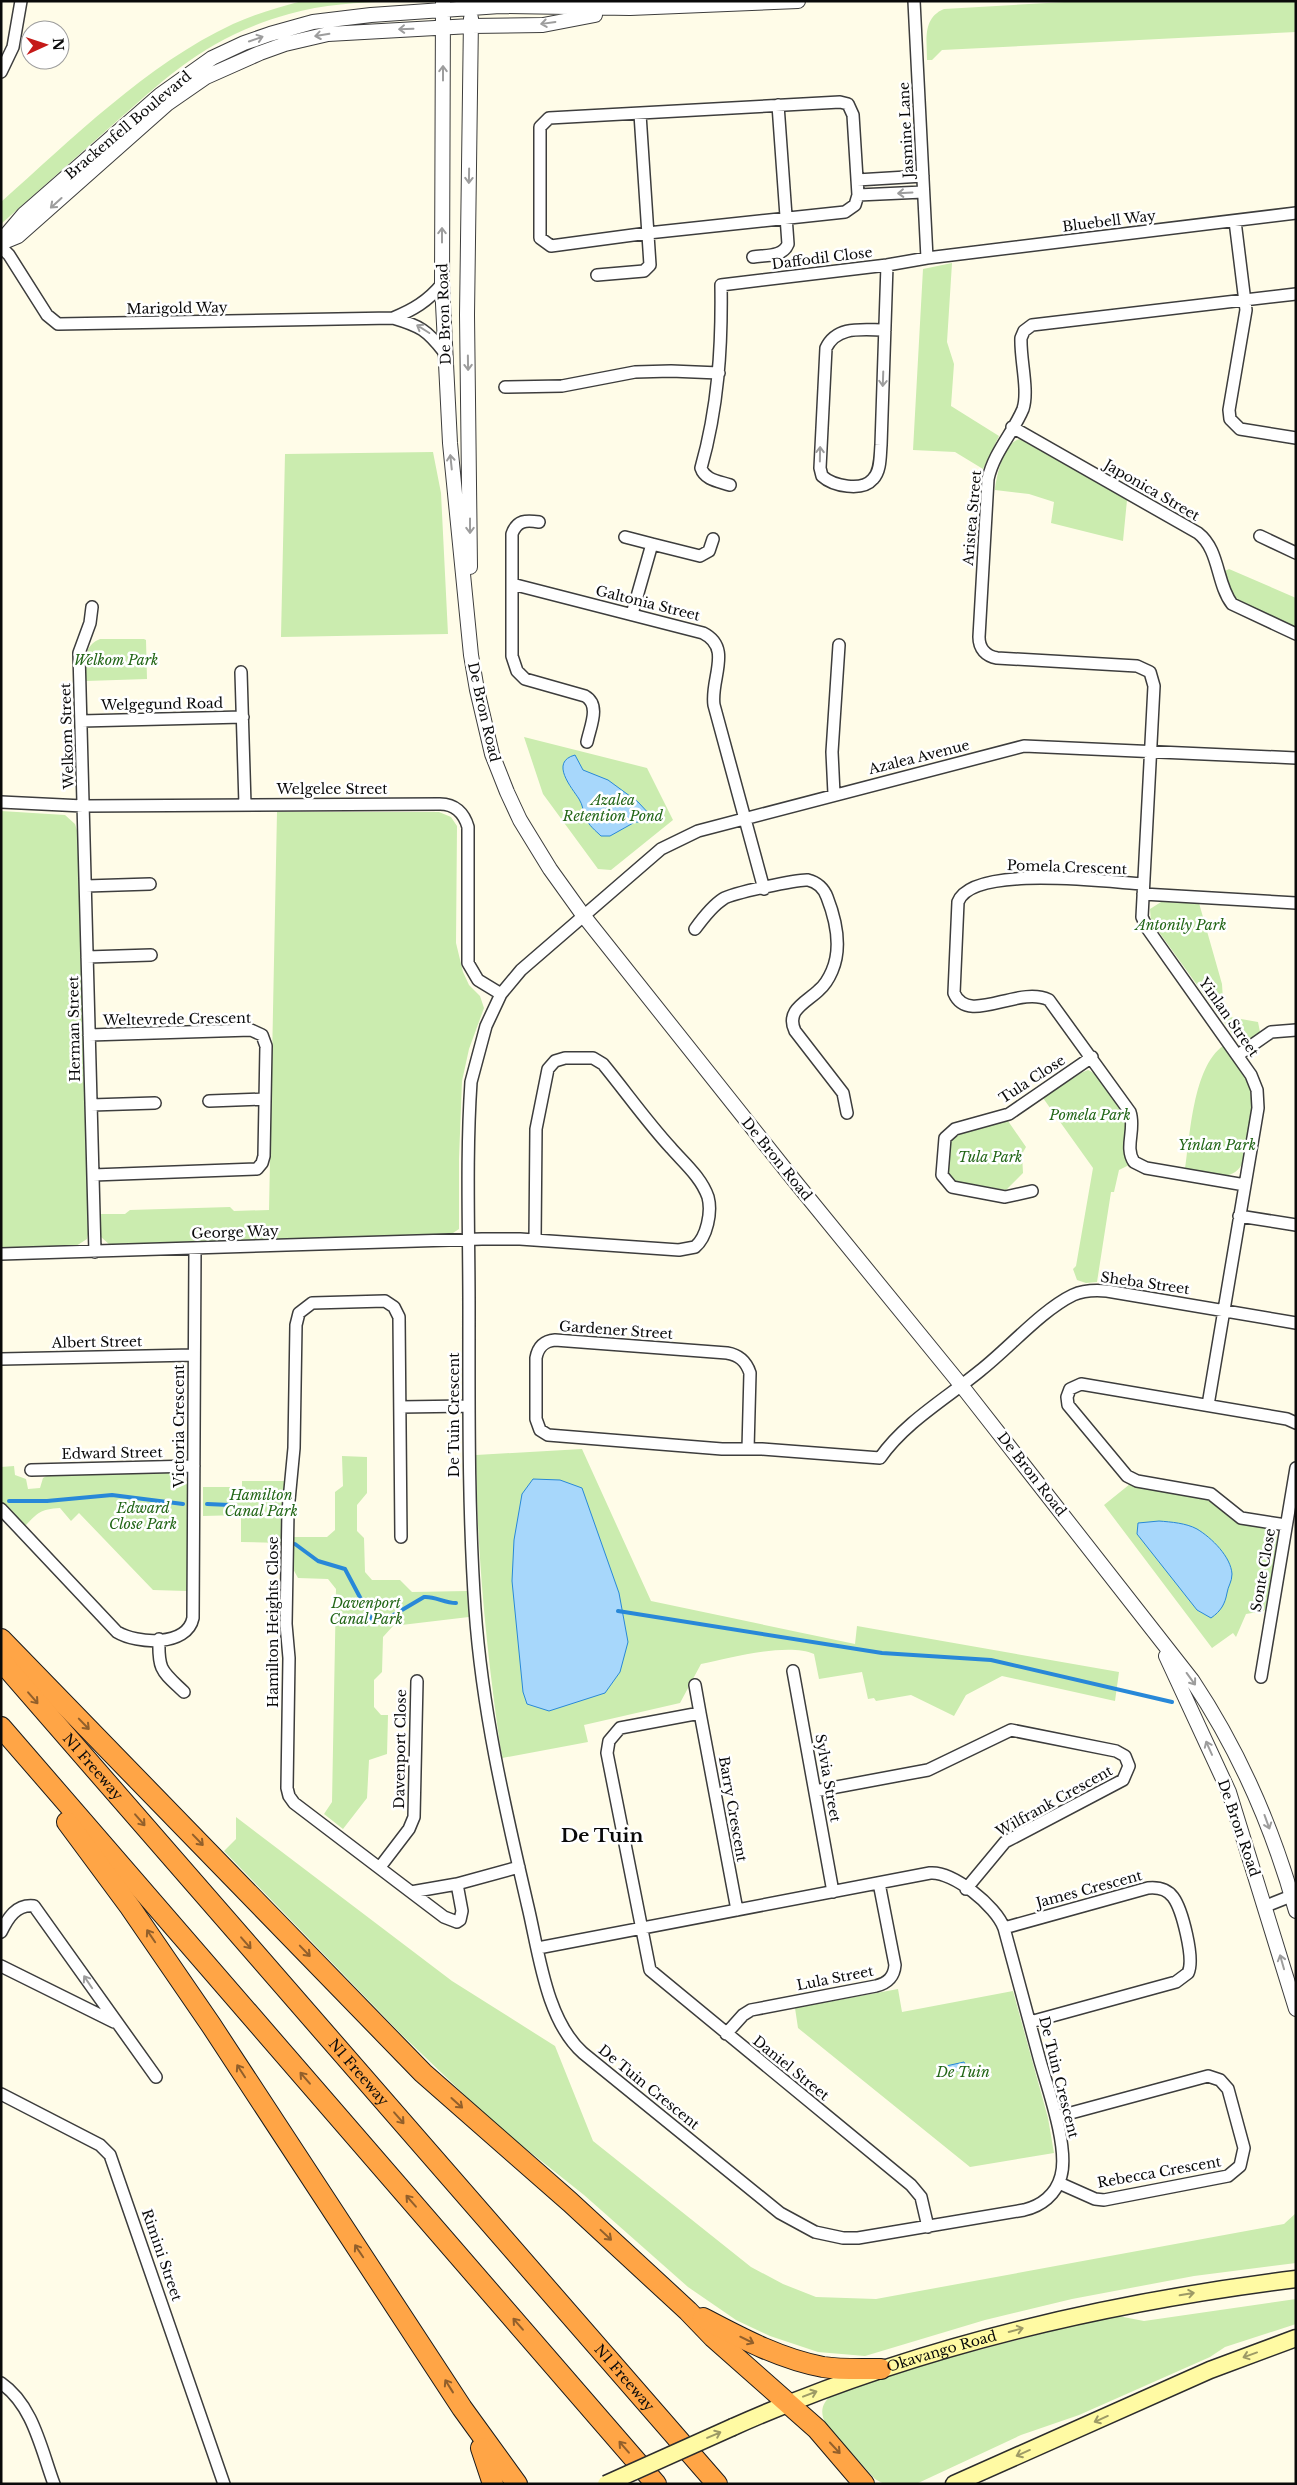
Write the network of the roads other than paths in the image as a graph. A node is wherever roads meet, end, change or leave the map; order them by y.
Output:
1 (20, 1) edge
2 (798, 1) edge
3 (914, 1) edge
4 (443, 6) edge
5 (471, 6) edge
6 (630, 8) junction
7 (471, 26) junction
8 (443, 27) junction
9 (1, 72) edge
10 (778, 105) junction
11 (640, 114) junction
12 (923, 176) junction
13 (857, 180) junction
14 (924, 192) junction
15 (858, 195) junction
16 (1296, 213) edge
17 (787, 219) junction
18 (1235, 221) junction
19 (648, 233) junction
20 (1, 242) edge
21 (1, 247) edge
22 (753, 256) dead end
23 (926, 258) junction
24 (887, 266) junction
25 (597, 275) dead end
26 (442, 284) junction
27 (1296, 294) edge
28 (1244, 299) junction
29 (393, 318) junction
30 (885, 330) junction
31 (444, 352) junction
32 (719, 373) junction
33 (505, 387) dead end
34 (1012, 427) junction
35 (1296, 438) edge
36 (730, 484) dead end
37 (539, 522) dead end
38 (1260, 536) dead end
39 (625, 537) dead end
40 (713, 539) dead end
41 (652, 544) junction
42 (1296, 553) edge
43 (512, 584) junction
44 (92, 607) dead end
45 (632, 614) junction
46 (1296, 634) edge
47 (840, 645) dead end
48 (471, 655) junction
49 (241, 672) dead end
50 (243, 717) junction
51 (81, 721) junction
52 (587, 742) dead end
53 (1150, 750) junction
54 (1296, 758) edge
55 (834, 794) junction
56 (1, 802) edge
57 (245, 805) junction
58 (84, 806) junction
59 (744, 818) junction
60 (150, 884) dead end
61 (86, 886) junction
62 (764, 889) junction
63 (1143, 889) junction
64 (1296, 903) edge
65 (583, 915) junction
66 (695, 929) dead end
67 (151, 956) dead end
68 (88, 957) junction
69 (501, 994) junction
70 (1296, 1030) edge
71 (89, 1036) junction
72 (1238, 1055) junction
73 (1092, 1057) junction
74 (265, 1099) junction
75 (209, 1101) dead end
76 (155, 1103) dead end
77 (91, 1105) junction
78 (848, 1113) dead end
79 (93, 1175) junction
80 (1245, 1185) junction
81 (1032, 1190) dead end
82 (1240, 1216) junction
83 (1296, 1225) edge
84 (535, 1240) junction
85 (469, 1241) junction
86 (195, 1249) junction
87 (95, 1252) junction
88 (1, 1254) edge
89 (1224, 1311) junction
90 (1296, 1323) edge
91 (194, 1355) junction
92 (1, 1359) edge
93 (961, 1385) junction
94 (469, 1406) junction
95 (1208, 1406) junction
96 (400, 1407) junction
97 (1296, 1423) edge
98 (748, 1449) junction
99 (194, 1466) junction
100 (1296, 1468) edge
101 (31, 1470) dead end
102 (1, 1509) edge
103 (1286, 1525) junction
104 (401, 1536) dead end
105 (1151, 1626) junction
106 (1, 1639) edge
107 (159, 1639) junction
108 (1, 1661) edge
109 (793, 1670) dead end
110 (1261, 1677) dead end
111 (417, 1681) dead end
112 (695, 1685) dead end
113 (184, 1692) dead end
114 (700, 1713) junction
115 (1, 1727) edge
116 (1, 1740) edge
117 (815, 1791) junction
118 (380, 1867) junction
119 (519, 1867) junction
120 (879, 1883) junction
121 (457, 1884) junction
122 (966, 1889) junction
123 (411, 1892) junction
124 (833, 1892) junction
125 (1294, 1895) edge
126 (1266, 1906) junction
127 (737, 1910) junction
128 (1296, 1911) edge
129 (640, 1928) junction
130 (1004, 1928) junction
131 (1, 1932) edge
132 (538, 1948) junction
133 (1, 1966) edge
134 (1296, 2009) edge
135 (115, 2022) junction
136 (1030, 2022) junction
137 (726, 2034) junction
138 (156, 2078) dead end
139 (1, 2094) edge
140 (1056, 2117) junction
141 (1059, 2183) junction
142 (928, 2227) junction
143 (1296, 2279) edge
144 (688, 2310) junction
145 (1296, 2338) edge
146 (881, 2369) junction
147 (1, 2383) edge
148 (787, 2403) junction
149 (462, 2408) junction
150 (54, 2484) edge
151 (224, 2484) edge
152 (493, 2484) edge
153 (516, 2484) edge
154 (606, 2484) edge
155 (656, 2484) edge
156 (716, 2484) edge
157 (864, 2484) edge
158 (954, 2484) edge

1 - 9 street
2 - 6 street, Brackenfell Boulevard
3 - 12 street, Jasmine Lane
4 - 5 street, Brackenfell Boulevard
4 - 8 street, De Bron Road
20 -> 4 street, Brackenfell Boulevard
5 - 6 street, Brackenfell Boulevard
5 - 7 street, De Bron Road
6 -> 7 street, Brackenfell Boulevard
7 - 8 street, Brackenfell Boulevard
7 -> 48 street, De Bron Road
8 -> 20 street, Brackenfell Boulevard
26 -> 8 street, De Bron Road
10 - 11 street
10 - 13 street
10 - 17 street
11 - 19 street
11 - 19 street
12 - 13 street
12 - 14 street, Jasmine Lane
13 - 15 street
14 -> 15 street
14 - 23 street, Jasmine Lane
15 - 17 street
16 - 18 street, Bluebell Way
17 - 19 street
17 - 22 street
18 - 23 street, Bluebell Way
18 - 28 street
19 - 25 street
21 - 29 street, Marigold Way
23 - 24 street, Daffodil Close
24 - 30 street
24 - 32 street, Daffodil Close
26 - 29 street, Marigold Way
26 - 31 street, De Bron Road
27 - 28 street, Aristea Street
28 - 34 street, Aristea Street
28 - 35 street
31 -> 29 street, Marigold Way
30 -> 30 street
48 -> 31 street, De Bron Road
32 - 33 street
32 - 36 street
34 - 46 street, Japonica Street
34 - 53 street, Aristea Street
37 - 43 street
38 - 42 street
39 - 41 street
40 - 41 street
41 - 45 street
43 - 45 street, Galtonia Street
43 - 52 street
44 - 51 street, Welkom Street
45 - 59 street, Galtonia Street
47 - 55 street
48 - 65 street, De Bron Road
49 - 50 street, Welgegund Road
50 - 51 street, Welgegund Road
50 - 57 street, Welgegund Road
51 - 58 street, Welkom Street
53 - 54 street, Azalea Avenue
53 - 55 street, Azalea Avenue
53 - 63 street, Yinlan Street
55 - 59 street, Azalea Avenue
56 - 58 street, Welgelee Street
57 - 58 street, Welgelee Street
57 - 69 street, Welgelee Street
58 - 61 street, Herman Street
59 - 62 street, Galtonia Street
59 - 65 street, Azalea Avenue
60 - 61 street
61 - 68 street, Herman Street
62 - 66 street
62 - 78 street
63 - 64 street
63 - 72 street, Yinlan Street
63 - 73 street, Pomela Crescent
65 - 69 street, De Tuin Crescent
65 - 93 street, De Bron Road
67 - 68 street
68 - 71 street, Herman Street
69 - 85 street, De Tuin Crescent
70 - 72 street
71 - 74 street, Weltevrede Crescent
71 - 77 street, Herman Street
72 - 80 street, Yinlan Street
73 - 80 street, Pomela Crescent
73 - 81 street, Tula Close
74 - 75 street
74 - 79 street, Weltevrede Crescent
76 - 77 street
77 - 79 street, Herman Street
79 - 87 street, Herman Street
80 - 82 street, Yinlan Street
82 - 83 street
82 - 89 street, Yinlan Street
84 - 84 street, George Way
84 - 85 street, George Way
85 - 86 street, George Way
85 - 94 street, De Tuin Crescent
86 - 87 street, George Way
86 - 91 street, Victoria Crescent
87 - 88 street, George Way
89 - 90 street, Sheba Street
89 - 93 street, Sheba Street
89 - 95 street
91 - 92 street, Albert Street
91 - 99 street, Victoria Crescent
93 - 98 street, Gardener Street
93 - 105 street, De Bron Road
94 - 96 street
94 - 119 street, De Tuin Crescent
95 - 97 street
95 - 103 street
96 - 104 street, Hamilton Heights Close
96 - 118 street, Hamilton Heights Close
98 - 98 street, Gardener Street
99 - 101 street, Edward Street
99 - 107 street, Victoria Crescent
100 - 103 street, Sonte Close
102 - 107 street, Victoria Crescent
103 - 110 street, Sonte Close
105 -> 125 street, De Bron Road
126 -> 105 street, De Bron Road
106 -> 144 highway
107 - 113 street
108 -> 156 highway, N1 Freeway
109 - 117 street, Sylvia Street
111 - 118 street, Davenport Close
112 - 114 street, Barry Crescent
114 - 127 street, Barry Crescent
114 - 129 street
155 -> 115 highway
149 -> 116 highway
117 - 122 street, Wilfrank Crescent
117 - 124 street, Sylvia Street
118 - 123 street, Hamilton Heights Close
119 - 121 street
119 - 132 street, De Tuin Crescent
120 - 122 street, De Tuin Crescent
120 - 124 street, De Tuin Crescent
120 - 137 street, Lula Street
121 - 123 street
121 - 123 street, Hamilton Heights Close
122 - 130 street, De Tuin Crescent
124 - 127 street, De Tuin Crescent
125 - 126 street
125 - 128 street, De Bron Road
134 -> 126 street, De Bron Road
127 - 129 street, De Tuin Crescent
129 - 132 street, De Tuin Crescent
129 - 137 street, Daniel Street
130 - 136 street, De Tuin Crescent
130 - 136 street, James Crescent
135 -> 131 street
132 - 142 street, De Tuin Crescent
133 - 135 street
135 - 138 street
136 - 140 street, De Tuin Crescent
137 - 142 street, Daniel Street
139 - 151 street, Rimini Street
140 - 141 street, De Tuin Crescent
140 - 141 street, Rebecca Crescent
141 - 142 street, De Tuin Crescent
146 -> 143 main road, Okavango Road
144 -> 146 highway
144 - 148 highway
145 -> 158 main road
148 -> 146 main road, Okavango Road
147 - 150 street
154 -> 148 main road, Okavango Road, bridge
148 -> 157 highway
149 - 152 highway
149 - 153 highway

